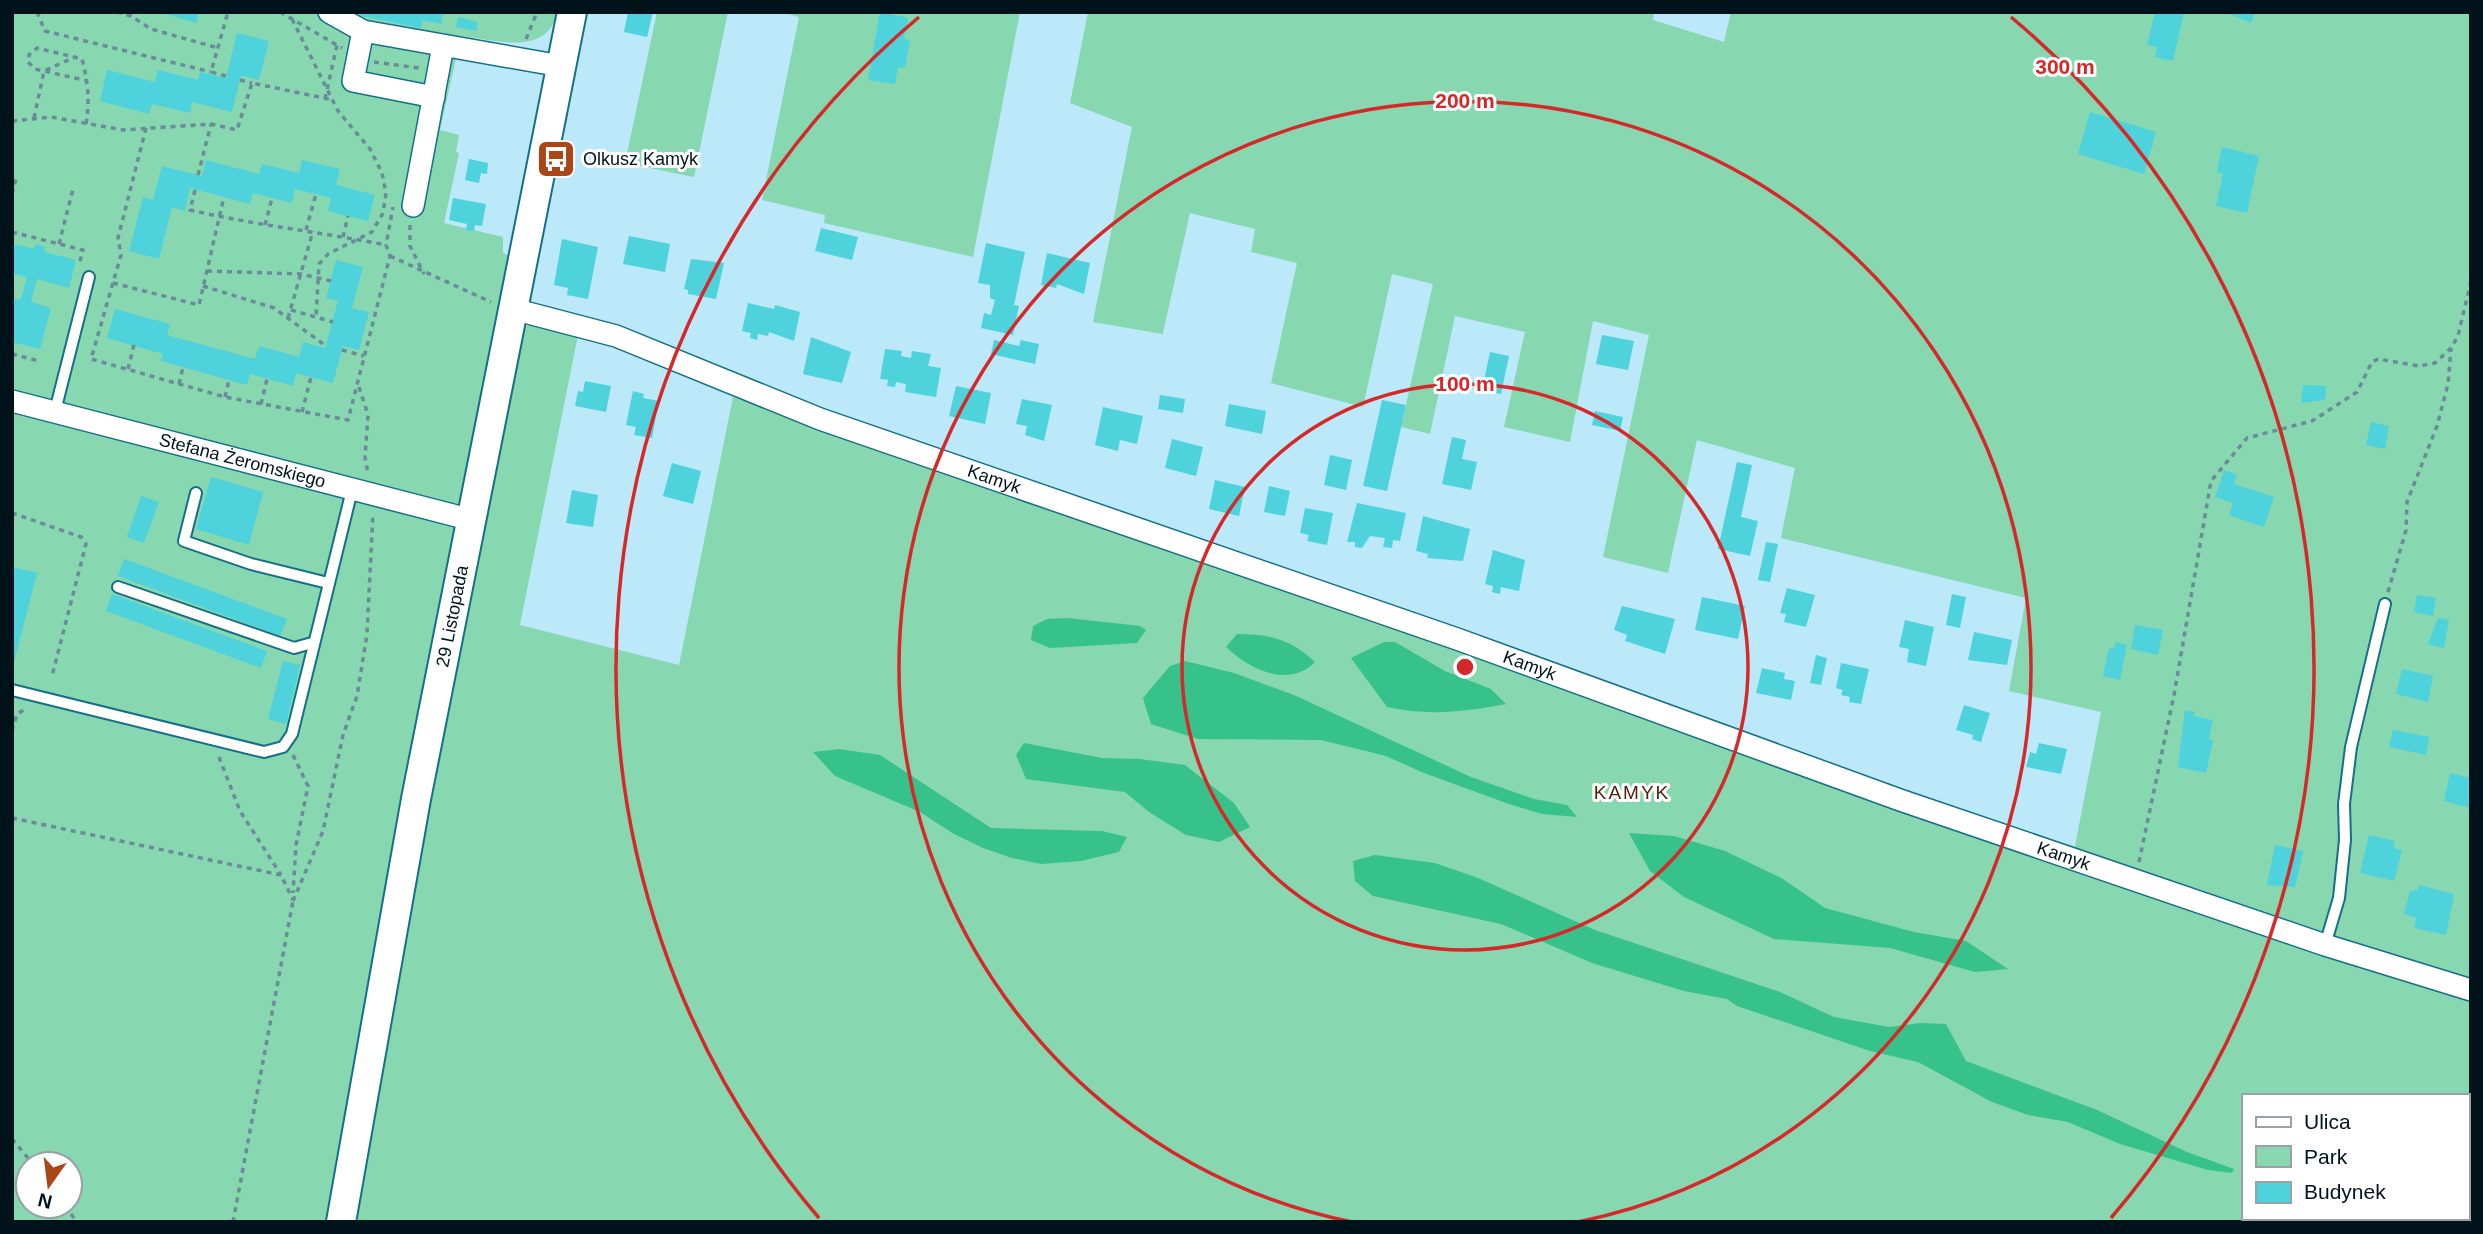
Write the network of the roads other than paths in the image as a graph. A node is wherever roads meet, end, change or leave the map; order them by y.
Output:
1 (329, 12) edge
2 (572, 12) edge
3 (363, 31) junction
4 (442, 54) junction
5 (561, 66) junction
6 (434, 97) junction
7 (414, 206) road end
8 (89, 278) dead end
9 (513, 309) junction
10 (12, 401) edge
11 (55, 411) junction
12 (361, 492) junction
13 (196, 493) dead end
14 (472, 520) junction
15 (328, 583) junction
16 (118, 587) dead end
17 (2385, 604) road end
18 (312, 643) junction
19 (12, 690) edge
20 (2325, 945) junction
21 (2471, 990) edge
22 (341, 1222) edge

1 - 3 street
2 - 5 street, 29 Listopada
3 - 4 street
3 - 6 street
4 - 5 street
4 - 6 street
5 - 9 street, 29 Listopada
6 - 7 street
8 - 11 lane
9 - 14 street, 29 Listopada
9 - 20 street, Kamyk
10 - 11 street, Stefana Żeromskiego
11 - 12 street, Stefana Żeromskiego
12 - 14 street, Stefana Żeromskiego
12 - 15 lane
13 - 15 lane
14 - 22 street, 29 Listopada
15 - 18 lane
16 - 18 lane
17 - 20 lane
18 - 19 lane
20 - 21 street, Kamyk

